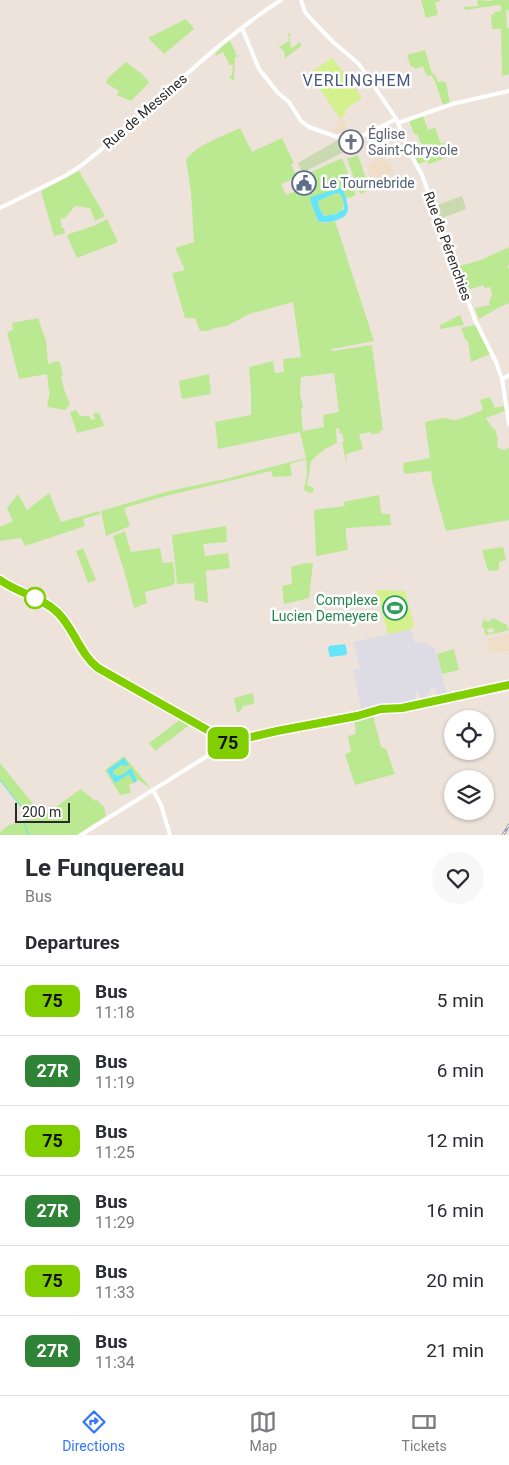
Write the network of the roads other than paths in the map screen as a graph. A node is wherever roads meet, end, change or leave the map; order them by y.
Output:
1 (281, 0) edge
2 (301, 1) edge
3 (242, 28) junction
4 (509, 91) edge
5 (397, 121) junction
6 (0, 208) edge
7 (508, 375) edge
8 (501, 378) junction
9 (509, 424) edge
10 (0, 580) edge
11 (509, 685) edge
12 (225, 744) junction
13 (152, 790) junction
14 (81, 835) edge
15 (170, 835) edge

1 - 3 street, Rue de Messines
2 - 5 street, Rue de Pérenchies
3 - 5 street
3 - 6 street, Rue de Messines
4 - 5 street
5 - 8 street, Rue de Pérenchies
7 - 8 street
8 - 9 street, Rue de Pérenchies
10 - 12 street
11 - 12 street
12 - 13 street
13 - 14 street
13 - 15 street

